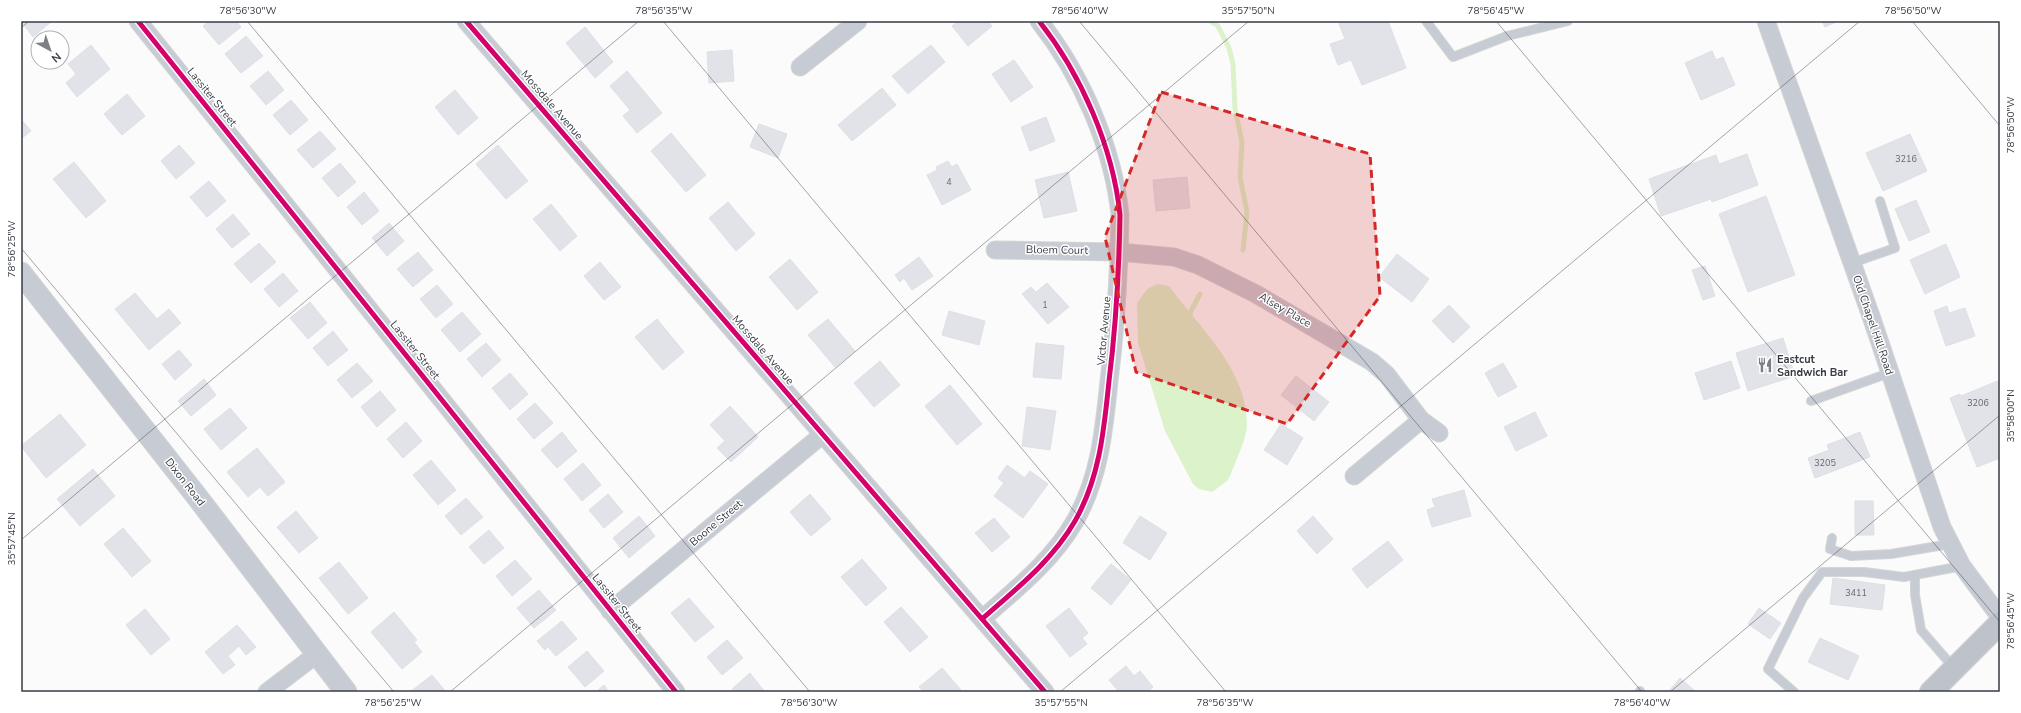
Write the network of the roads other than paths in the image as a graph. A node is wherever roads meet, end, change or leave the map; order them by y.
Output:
1 (138, 21) edge
2 (466, 21) edge
3 (858, 21) edge
4 (1039, 21) edge
5 (1426, 21) edge
6 (1568, 21) edge
7 (1766, 21) edge
8 (800, 67) dead end
9 (1880, 201) dead end
10 (994, 250) dead end
11 (1119, 252) junction
12 (1852, 263) junction
13 (21, 273) edge
14 (1890, 373) junction
15 (1811, 401) dead end
16 (1421, 420) junction
17 (1439, 433) dead end
18 (822, 435) junction
19 (1354, 476) dead end
20 (1832, 538) dead end
21 (1950, 544) junction
22 (1962, 566) junction
23 (1915, 575) junction
24 (610, 610) junction
25 (2000, 617) edge
26 (982, 618) junction
27 (2000, 623) edge
28 (317, 654) junction
29 (1954, 669) junction
30 (267, 692) edge
31 (346, 692) edge
32 (676, 692) edge
33 (1045, 692) edge
34 (1794, 692) edge
35 (1931, 692) edge

1 - 24 street, Lassiter Street
2 - 18 street, Mossdale Avenue
3 - 8 street
4 - 11 street, Victor Avenue
5 - 6 lane
7 - 12 street, Old Chapel Hill Road
9 - 12 lane
10 - 11 street, Bloem Court
11 - 16 street, Alsey Place
11 - 26 street, Victor Avenue
12 - 14 street, Old Chapel Hill Road
13 - 28 street, Dixon Road
14 - 15 lane
14 - 21 street, Old Chapel Hill Road
16 - 17 street, Alsey Place
16 - 19 street
18 - 24 street, Boone Street
18 - 26 street, Mossdale Avenue
20 - 21 lane
21 - 22 street, Old Chapel Hill Road
22 - 23 lane
22 - 25 street, Old Chapel Hill Road
23 - 29 lane
23 - 34 lane
24 - 32 street, Lassiter Street
26 - 33 street, Mossdale Avenue
27 - 29 main road
28 - 30 street
28 - 31 street, Dixon Road
29 - 35 main road

